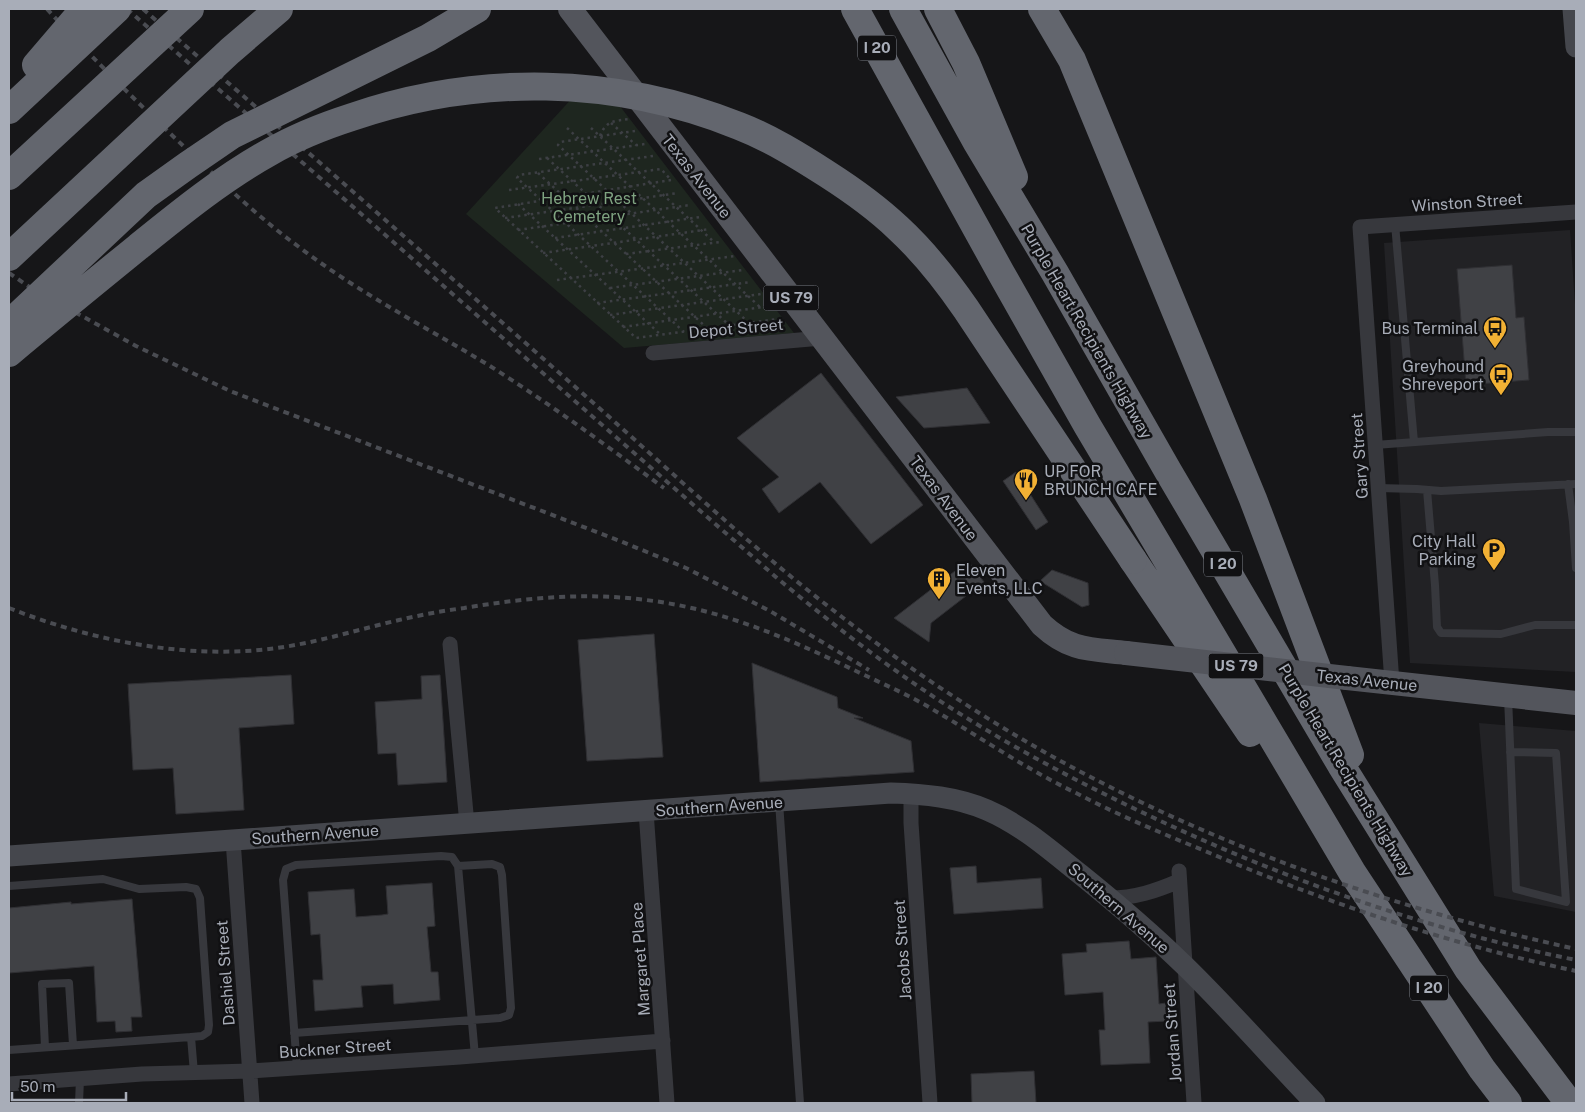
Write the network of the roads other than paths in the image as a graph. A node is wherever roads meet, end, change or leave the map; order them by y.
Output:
1 (84, 9) edge
2 (118, 9) edge
3 (190, 9) edge
4 (279, 9) edge
5 (477, 9) edge
6 (570, 9) edge
7 (855, 9) edge
8 (903, 9) edge
9 (938, 9) edge
10 (1042, 9) edge
11 (1574, 11) edge
12 (1576, 47) edge
13 (9, 97) edge
14 (9, 110) edge
15 (9, 176) edge
16 (1576, 212) edge
17 (1395, 224) junction
18 (1360, 227) joint
19 (9, 257) edge
20 (1055, 273) junction
21 (9, 324) edge
22 (822, 338) junction
23 (9, 352) edge
24 (653, 354) dead end
25 (1576, 432) edge
26 (1414, 442) junction
27 (1375, 445) junction
28 (1572, 484) edge
29 (1378, 488) junction
30 (1427, 490) junction
31 (1576, 568) edge
32 (1576, 625) edge
33 (450, 644) dead end
34 (1392, 683) junction
35 (1508, 695) junction
36 (1576, 702) edge
37 (1510, 752) junction
38 (911, 794) junction
39 (779, 802) junction
40 (646, 811) junction
41 (1376, 822) junction
42 (467, 824) junction
43 (233, 840) junction
44 (9, 856) edge
45 (458, 866) junction
46 (1352, 872) junction
47 (9, 886) edge
48 (1109, 898) junction
49 (1186, 966) junction
50 (472, 1020) junction
51 (294, 1033) junction
52 (191, 1037) junction
53 (663, 1041) junction
54 (74, 1045) junction
55 (45, 1047) junction
56 (9, 1050) edge
57 (475, 1056) junction
58 (297, 1068) junction
59 (250, 1071) junction
60 (194, 1073) junction
61 (80, 1079) junction
62 (9, 1084) edge
63 (79, 1103) edge
64 (252, 1103) edge
65 (667, 1103) edge
66 (800, 1103) edge
67 (930, 1103) edge
68 (1194, 1103) edge
69 (1315, 1103) edge
70 (1508, 1103) edge
71 (1569, 1103) edge

1 - 13 highway, bridge
2 - 14 highway, bridge
3 - 15 highway, bridge
4 - 19 highway, bridge
5 - 21 highway, bridge
6 - 22 main road, Texas Avenue / US 79
7 - 46 highway, I 20
8 - 20 highway, Purple Heart Recipients Highway / I 20
9 - 20 highway
10 - 41 highway
11 - 12 street
16 - 17 street, Winston Street
17 - 18 street, Winston Street
17 - 26 lane
18 - 27 street, Gary Street
20 - 41 highway, Purple Heart Recipients Highway / I 20
22 - 24 street, Depot Street
22 - 34 main road, Texas Avenue / US 79, bridge
23 - 46 highway, bridge
25 - 26 lane
26 - 27 lane
27 - 29 street, Gary Street
28 - 30 lane
28 - 31 lane
29 - 30 lane
29 - 34 street, Gary Street
30 - 32 lane
33 - 42 street
34 - 35 main road, Texas Avenue / US 79
35 - 36 main road, Texas Avenue / US 79
35 - 37 lane
37 - 37 lane
38 - 39 street, Southern Avenue
38 - 48 street, Southern Avenue
38 - 67 street, Jacobs Street
39 - 40 street, Southern Avenue
39 - 66 lane
40 - 42 street, Southern Avenue
40 - 53 street, Margaret Place
41 - 71 highway, Purple Heart Recipients Highway / I 20
42 - 43 street, Southern Avenue
43 - 44 street, Southern Avenue
43 - 59 street, Dashiel Street
45 - 50 lane
45 - 50 lane
45 - 51 lane
46 - 70 highway, I 20
47 - 52 lane
48 - 49 street, Southern Avenue
48 - 49 street, Jordan Street
49 - 68 street, Jordan Street
49 - 69 street, Southern Avenue
50 - 51 lane
50 - 57 lane
51 - 58 lane
52 - 54 lane
52 - 60 lane
53 - 57 street, Buckner Street
53 - 65 street, Margaret Place
54 - 55 lane
54 - 55 lane
55 - 56 lane
57 - 58 street, Buckner Street
58 - 59 street, Buckner Street
59 - 60 street, Buckner Street
59 - 64 street, Dashiel Street
60 - 61 street, Buckner Street
61 - 62 street, Buckner Street
61 - 63 lane

